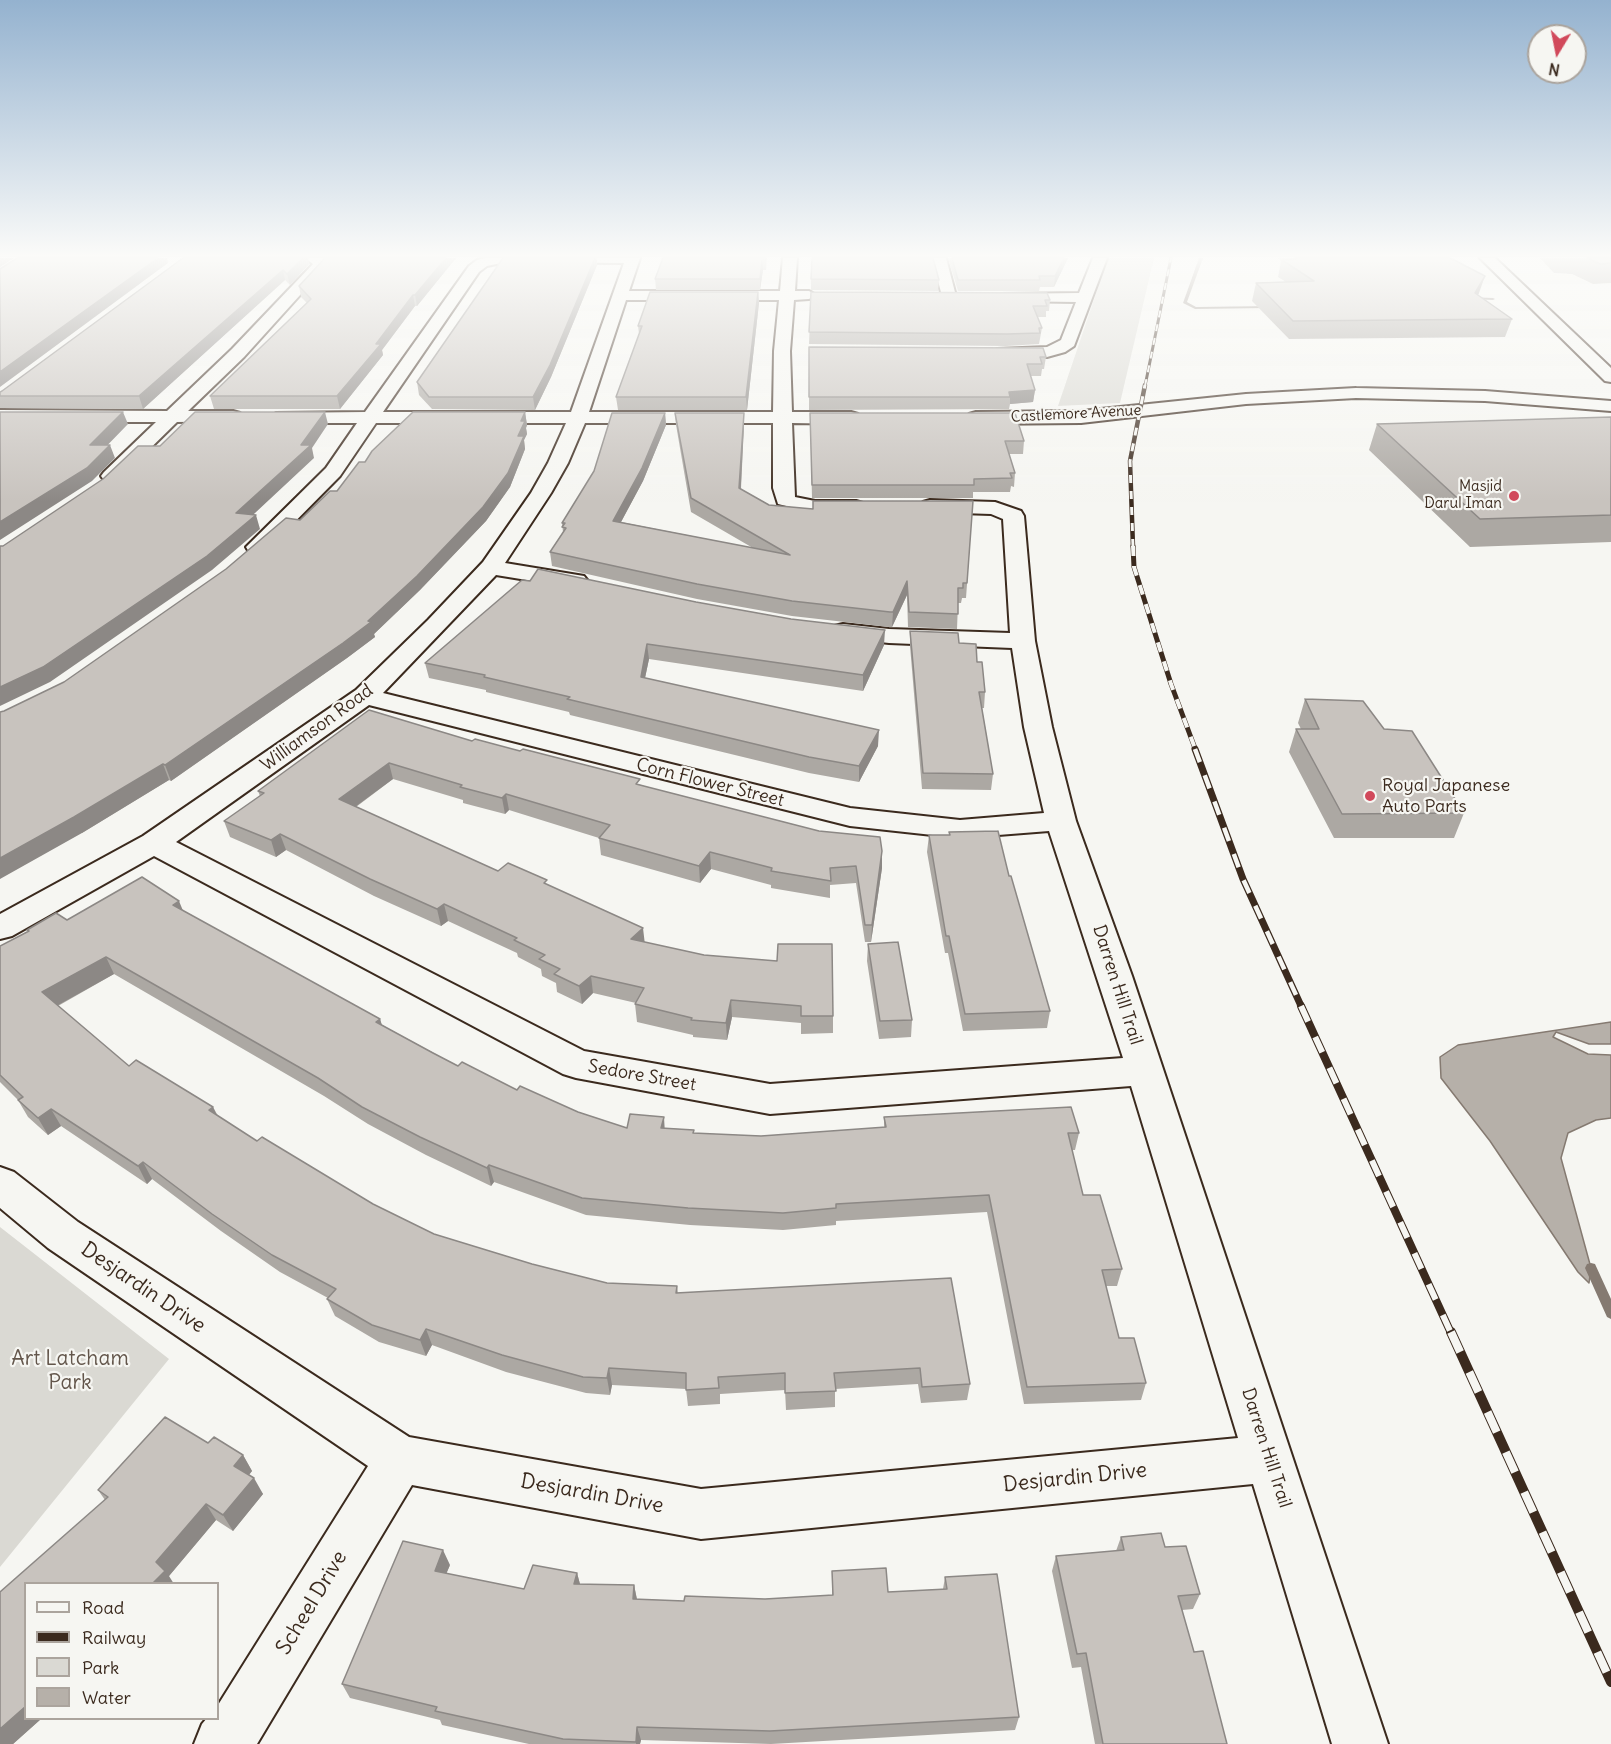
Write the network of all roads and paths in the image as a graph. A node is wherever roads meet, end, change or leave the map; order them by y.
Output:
1 (251, 339) edge
2 (424, 339) edge
3 (606, 339) edge
4 (788, 339) edge
5 (1069, 339) edge
6 (1572, 339) edge
7 (982, 353) edge
8 (1611, 377) edge
9 (1611, 406) edge
10 (0, 416) edge
11 (171, 417) junction
12 (368, 417) junction
13 (578, 417) junction
14 (781, 418) junction
15 (864, 418) edge
16 (959, 418) edge
17 (100, 487) edge
18 (881, 507) edge
19 (914, 507) edge
20 (241, 561) edge
21 (491, 567) junction
22 (594, 585) edge
23 (824, 628) edge
24 (1023, 641) junction
25 (365, 696) junction
26 (1061, 821) junction
27 (154, 843) junction
28 (0, 928) edge
29 (1145, 1071) junction
30 (0, 1184) edge
31 (400, 1459) junction
32 (1269, 1459) junction
33 (222, 1744) edge
34 (1360, 1744) edge

1 - 11 street
2 - 12 street
3 - 13 street, Williamson Road
4 - 14 street
5 - 7 street
6 - 8 street
9 - 16 street, Castlemore Avenue
10 - 11 street
11 - 12 street
11 - 17 street
12 - 13 street
12 - 20 street
13 - 14 street
13 - 21 street, Williamson Road
14 - 15 street
14 - 18 street
19 - 24 street, Darren Hill Trail
21 - 22 street
21 - 25 street, Williamson Road
23 - 24 street
24 - 26 street, Darren Hill Trail
25 - 26 street, Corn Flower Street
25 - 27 street, Williamson Road
26 - 29 street, Darren Hill Trail
27 - 28 street, Williamson Road
27 - 29 street, Sedore Street
29 - 32 street, Darren Hill Trail
30 - 31 street, Desjardin Drive
31 - 32 street, Desjardin Drive
31 - 33 street, Scheel Drive
32 - 34 street, Darren Hill Trail

